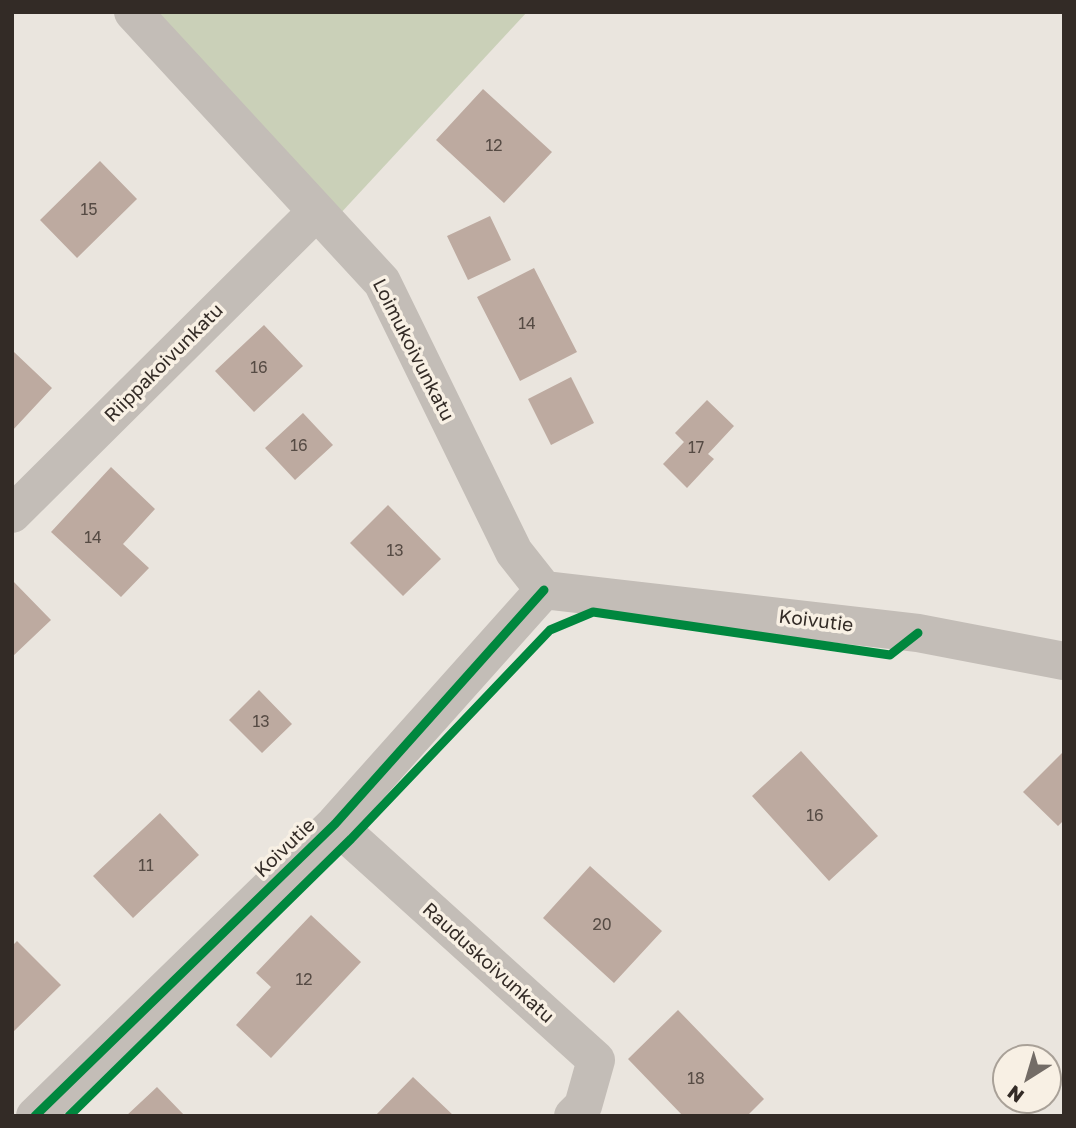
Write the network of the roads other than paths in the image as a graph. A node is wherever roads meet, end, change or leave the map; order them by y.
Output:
1 (133, 12) edge
2 (315, 213) junction
3 (12, 514) edge
4 (544, 590) junction
5 (1064, 661) edge
6 (335, 824) junction
7 (35, 1116) edge
8 (573, 1116) edge

1 - 2 street, Loimukoivunkatu
2 - 3 street, Riippakoivunkatu
2 - 4 street, Loimukoivunkatu
4 - 5 street, Koivutie
4 - 6 street, Koivutie
6 - 7 street, Koivutie
6 - 8 street, Rauduskoivunkatu

